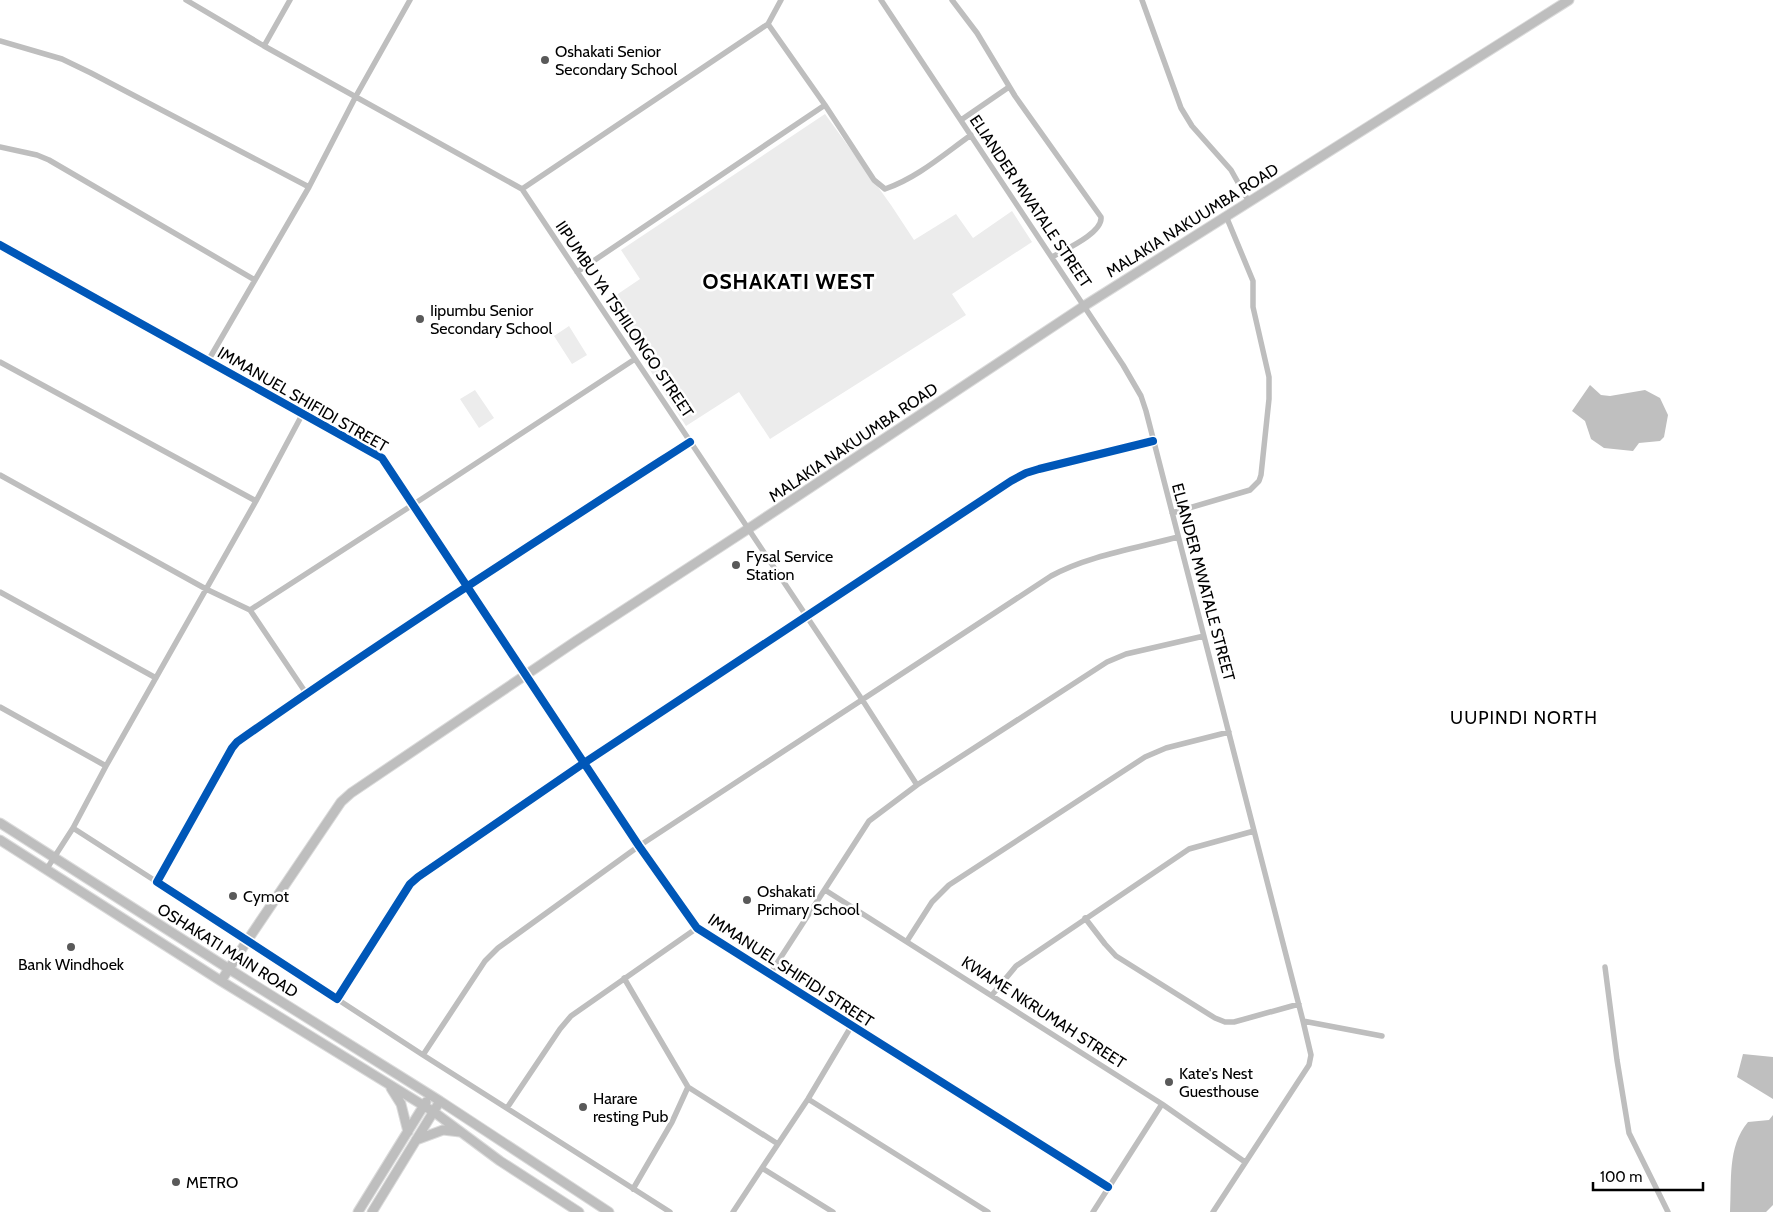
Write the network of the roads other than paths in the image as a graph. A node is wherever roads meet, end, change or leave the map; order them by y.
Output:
1 (186, 0) edge
2 (290, 0) edge
3 (410, 0) edge
4 (781, 0) edge
5 (881, 0) edge
6 (952, 0) edge
7 (1142, 0) edge
8 (1569, 0) edge
9 (768, 24) junction
10 (0, 41) edge
11 (264, 46) junction
12 (1009, 87) junction
13 (356, 96) junction
14 (825, 105) junction
15 (960, 120) junction
16 (971, 135) junction
17 (0, 147) edge
18 (309, 187) junction
19 (522, 189) junction
20 (1249, 202) junction
21 (1226, 216) junction
22 (0, 245) edge
23 (1052, 257) junction
24 (577, 272) junction
25 (256, 280) junction
26 (1084, 306) junction
27 (634, 359) junction
28 (208, 361) junction
29 (0, 362) edge
30 (303, 413) junction
31 (1153, 441) junction
32 (690, 442) junction
33 (0, 475) edge
34 (256, 501) junction
35 (414, 504) junction
36 (1172, 513) junction
37 (748, 529) junction
38 (1178, 537) junction
39 (468, 586) junction
40 (206, 589) junction
41 (0, 592) edge
42 (250, 610) junction
43 (806, 616) junction
44 (1204, 636) junction
45 (527, 675) junction
46 (156, 678) junction
47 (306, 693) junction
48 (863, 701) junction
49 (0, 707) edge
50 (1229, 732) junction
51 (584, 763) junction
52 (106, 766) junction
53 (917, 785) junction
54 (0, 823) edge
55 (73, 828) junction
56 (1254, 831) junction
57 (0, 840) edge
58 (639, 846) junction
59 (54, 857) junction
60 (46, 870) junction
61 (157, 882) junction
62 (825, 890) junction
63 (1085, 918) junction
64 (697, 928) junction
65 (246, 941) junction
66 (907, 941) junction
67 (1606, 966) dead end
68 (229, 969) junction
69 (770, 974) junction
70 (624, 978) junction
71 (221, 981) junction
72 (992, 995) junction
73 (337, 999) junction
74 (1298, 1004) junction
75 (1303, 1021) junction
76 (852, 1025) junction
77 (1382, 1036) dead end
78 (423, 1055) junction
79 (390, 1086) junction
80 (688, 1087) junction
81 (430, 1094) junction
82 (808, 1099) junction
83 (440, 1101) junction
84 (1162, 1104) junction
85 (424, 1106) junction
86 (507, 1108) junction
87 (434, 1112) junction
88 (408, 1132) junction
89 (460, 1132) junction
90 (416, 1140) junction
91 (778, 1144) junction
92 (1245, 1162) junction
93 (762, 1168) junction
94 (1108, 1187) junction
95 (633, 1189) junction
96 (358, 1212) edge
97 (372, 1212) edge
98 (579, 1212) edge
99 (609, 1212) edge
100 (670, 1212) edge
101 (733, 1212) edge
102 (833, 1212) edge
103 (988, 1212) edge
104 (1093, 1212) edge
105 (1213, 1212) edge
106 (1668, 1212) edge

1 - 11 street, IIPUMBU YA TSHILONGO STREET
2 - 11 street
3 - 13 street
4 - 9 street
5 - 15 street, ELIANDER MWATALE STREET
6 - 12 street
7 - 20 street
8 - 20 main road, MALAKIA NAKUUMBA ROAD
9 - 14 street
9 - 19 street
10 - 18 street
11 - 13 street, IIPUMBU YA TSHILONGO STREET
12 - 15 street
12 - 23 street
13 - 18 street
13 - 19 street, IIPUMBU YA TSHILONGO STREET
14 - 16 street
14 - 24 street
15 - 16 street, ELIANDER MWATALE STREET
16 - 23 street, ELIANDER MWATALE STREET
17 - 25 street
18 - 25 street
19 - 24 street, IIPUMBU YA TSHILONGO STREET
20 - 21 main road, MALAKIA NAKUUMBA ROAD
21 - 26 main road, MALAKIA NAKUUMBA ROAD
21 - 36 street
22 - 28 street, IMMANUEL SHIFIDI STREET
23 - 26 street, ELIANDER MWATALE STREET
24 - 27 street, IIPUMBU YA TSHILONGO STREET
25 - 28 street
26 - 31 street, ELIANDER MWATALE STREET
26 - 37 main road, MALAKIA NAKUUMBA ROAD
27 - 32 street, IIPUMBU YA TSHILONGO STREET
27 - 35 street
28 - 30 street, IMMANUEL SHIFIDI STREET
29 - 34 street
30 - 34 street
30 - 35 street, IMMANUEL SHIFIDI STREET
31 - 36 street, ELIANDER MWATALE STREET
31 - 43 street
32 - 37 street, IIPUMBU YA TSHILONGO STREET
32 - 39 street
33 - 40 street
34 - 40 street
35 - 39 street, IMMANUEL SHIFIDI STREET
35 - 42 street
36 - 38 street, ELIANDER MWATALE STREET
37 - 43 street, IIPUMBU YA TSHILONGO STREET
37 - 45 main road, MALAKIA NAKUUMBA ROAD
38 - 44 street, ELIANDER MWATALE STREET
38 - 48 street
39 - 45 street, IMMANUEL SHIFIDI STREET
39 - 47 street
40 - 42 street
40 - 46 street
41 - 46 street
42 - 47 street
43 - 48 street, IIPUMBU YA TSHILONGO STREET
43 - 51 street
44 - 50 street, ELIANDER MWATALE STREET
44 - 53 street
45 - 51 street, IMMANUEL SHIFIDI STREET
45 - 65 main road, MALAKIA NAKUUMBA ROAD
46 - 52 street
47 - 61 street
48 - 53 street, IIPUMBU YA TSHILONGO STREET
48 - 58 street
49 - 52 street
50 - 56 street, ELIANDER MWATALE STREET
50 - 66 street
51 - 58 street, IMMANUEL SHIFIDI STREET
51 - 73 street
52 - 55 street
53 - 62 street
54 - 59 main road, OSHAKATI MAIN ROAD
55 - 59 street
55 - 61 street
56 - 63 street
56 - 74 street, ELIANDER MWATALE STREET
57 - 60 main road, OSHAKATI MAIN ROAD
58 - 64 street, IMMANUEL SHIFIDI STREET
58 - 78 street
59 - 60 street
59 - 68 main road, OSHAKATI MAIN ROAD
60 - 71 main road, OSHAKATI MAIN ROAD
61 - 65 street
62 - 66 street, KWAME NKRUMAH STREET
62 - 69 street
63 - 72 street
63 - 74 street
64 - 69 street, IMMANUEL SHIFIDI STREET
64 - 70 street
65 - 68 main road, MALAKIA NAKUUMBA ROAD
65 - 73 street
66 - 72 street, KWAME NKRUMAH STREET
67 - 106 street
68 - 71 main road, MALAKIA NAKUUMBA ROAD
68 - 81 main road, OSHAKATI MAIN ROAD
69 - 76 street, IMMANUEL SHIFIDI STREET
70 - 80 street
70 - 86 street
71 - 79 main road, OSHAKATI MAIN ROAD
72 - 84 street, KWAME NKRUMAH STREET
73 - 78 street
74 - 75 street, ELIANDER MWATALE STREET
75 - 77 street
75 - 92 street, ELIANDER MWATALE STREET
76 - 82 street
76 - 94 street, IMMANUEL SHIFIDI STREET
78 - 86 street
79 - 85 main road, OSHAKATI MAIN ROAD
79 - 88 main road
80 - 91 street
80 - 95 street
81 - 83 main road, OSHAKATI MAIN ROAD
81 - 85 main road
82 - 91 street
82 - 103 street
83 - 87 main road
83 - 99 main road, OSHAKATI MAIN ROAD
84 - 92 street, KWAME NKRUMAH STREET
84 - 94 street
85 - 87 main road, OSHAKATI MAIN ROAD
85 - 88 main road
86 - 95 street
87 - 89 main road, OSHAKATI MAIN ROAD
87 - 90 main road
88 - 96 main road
89 - 90 main road
89 - 98 main road, OSHAKATI MAIN ROAD
90 - 97 main road
91 - 93 street
92 - 105 street, ELIANDER MWATALE STREET
93 - 101 street
93 - 102 street
94 - 104 street
95 - 100 street

